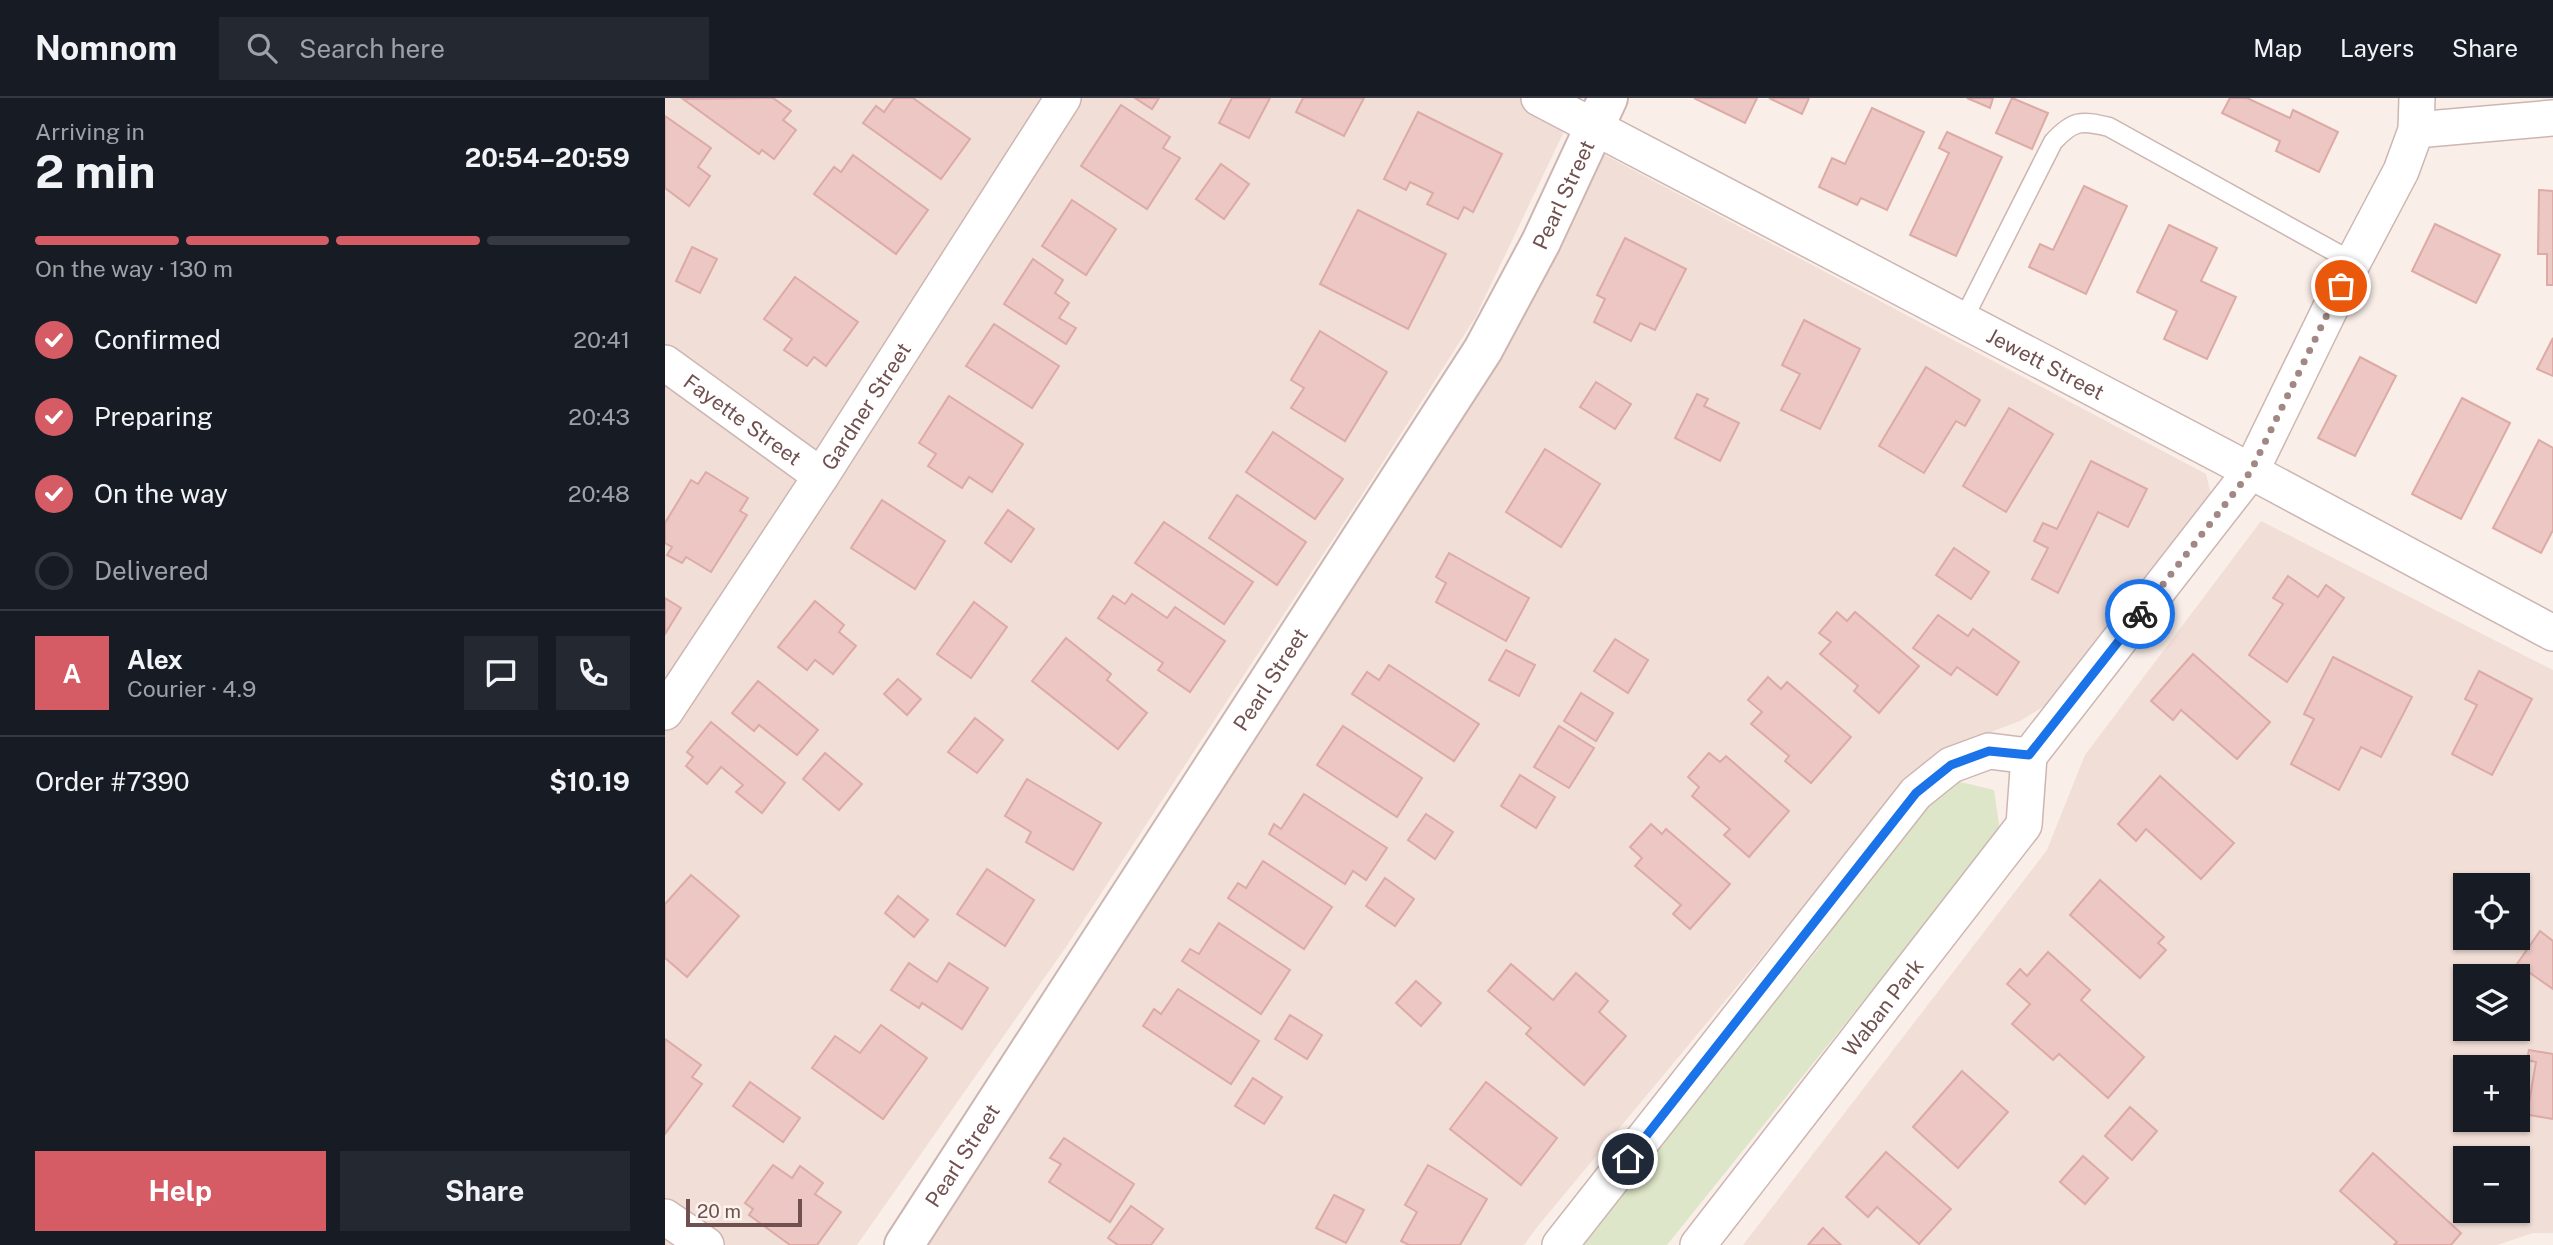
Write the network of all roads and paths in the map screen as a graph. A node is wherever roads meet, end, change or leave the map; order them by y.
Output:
1 (1063, 98) edge
2 (1539, 98) edge
3 (1602, 112) edge
4 (2416, 114) edge
5 (2553, 118) edge
6 (2353, 262) junction
7 (1963, 320) junction
8 (665, 363) edge
9 (2251, 471) junction
10 (821, 476) junction
11 (2553, 633) edge
12 (665, 712) edge
13 (2029, 755) junction
14 (665, 1217) edge
15 (706, 1245) edge
16 (904, 1245) edge
17 (1560, 1245) edge
18 (1698, 1245) edge

1 - 10 street, Gardner Street
2 - 3 street, Jewett Street
3 - 7 street, Jewett Street
3 - 16 street, Pearl Street
4 - 5 street
4 - 6 street
6 - 7 lane
6 - 9 street
7 - 9 street, Jewett Street
8 - 10 street, Fayette Street
9 - 11 street, Jewett Street
9 - 13 street
10 - 12 street, Gardner Street
13 - 17 street
13 - 18 street, Waban Park
14 - 15 street

